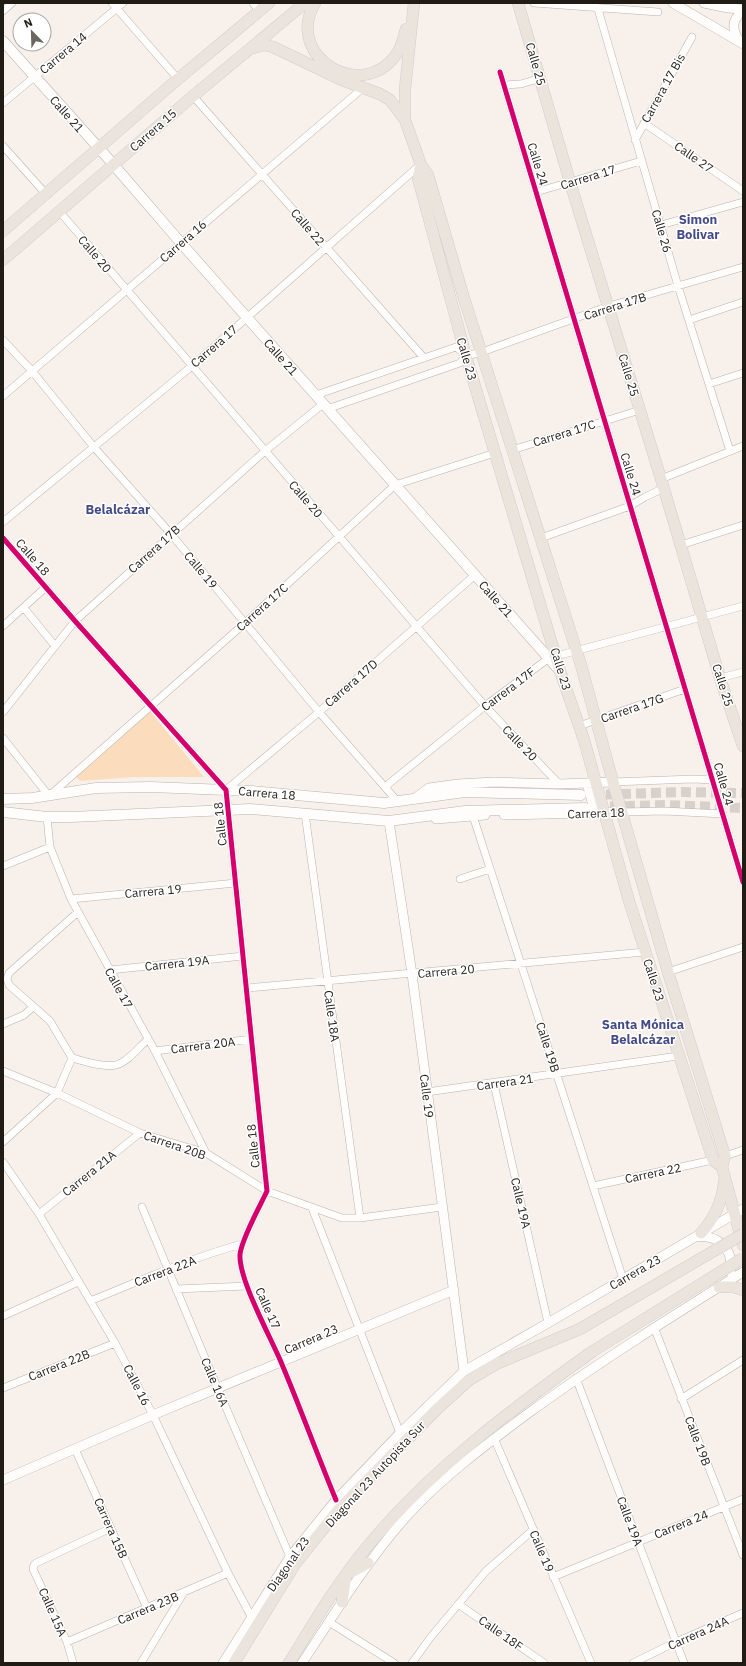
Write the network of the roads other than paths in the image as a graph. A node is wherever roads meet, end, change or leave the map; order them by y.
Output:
1 (12, 3) edge
2 (123, 3) edge
3 (268, 3) edge
4 (305, 3) edge
5 (315, 3) edge
6 (414, 3) edge
7 (518, 3) edge
8 (534, 3) edge
9 (674, 3) edge
10 (704, 3) edge
11 (114, 6) edge
12 (256, 7) edge
13 (598, 9) junction
14 (743, 10) edge
15 (3, 11) edge
16 (658, 12) dead end
17 (692, 37) dead end
18 (3, 42) edge
19 (741, 43) edge
20 (251, 49) junction
21 (500, 72) dead end
22 (34, 77) junction
23 (540, 78) junction
24 (178, 79) junction
25 (504, 85) junction
26 (364, 87) junction
27 (193, 96) junction
28 (3, 103) edge
29 (405, 120) junction
30 (644, 123) junction
31 (635, 140) junction
32 (3, 146) edge
33 (99, 148) junction
34 (641, 161) junction
35 (113, 165) junction
36 (421, 165) junction
37 (262, 175) junction
38 (570, 182) junction
39 (743, 191) edge
40 (536, 192) junction
41 (46, 194) junction
42 (743, 202) edge
43 (59, 211) junction
44 (661, 225) junction
45 (3, 231) edge
46 (181, 243) junction
47 (327, 248) junction
48 (3, 260) edge
49 (743, 267) edge
50 (678, 286) junction
51 (127, 290) junction
52 (743, 302) edge
53 (609, 306) junction
54 (247, 318) junction
55 (574, 319) junction
56 (689, 320) junction
57 (3, 340) edge
58 (482, 352) junction
59 (466, 356) junction
60 (424, 358) junction
61 (192, 366) junction
62 (32, 372) junction
63 (743, 373) edge
64 (709, 384) junction
65 (316, 395) junction
66 (3, 396) edge
67 (325, 406) junction
68 (640, 410) junction
69 (604, 421) junction
70 (93, 446) junction
71 (743, 446) edge
72 (512, 450) junction
73 (265, 451) junction
74 (730, 451) junction
75 (495, 453) junction
76 (663, 484) junction
77 (396, 485) junction
78 (630, 506) junction
79 (3, 522) edge
80 (743, 525) edge
81 (171, 534) junction
82 (3, 538) edge
83 (339, 538) junction
84 (541, 538) junction
85 (681, 545) junction
86 (475, 575) junction
87 (46, 587) junction
88 (743, 606) edge
89 (24, 608) junction
90 (702, 617) junction
91 (75, 621) junction
92 (245, 623) junction
93 (3, 626) edge
94 (416, 626) junction
95 (666, 626) junction
96 (55, 646) junction
97 (576, 650) junction
98 (553, 657) junction
99 (743, 672) edge
100 (720, 678) junction
101 (685, 689) junction
102 (150, 705) junction
103 (485, 706) junction
104 (3, 712) edge
105 (319, 712) junction
106 (596, 720) junction
107 (579, 726) junction
108 (3, 738) edge
109 (743, 746) edge
110 (713, 780) junction
111 (613, 782) junction
112 (591, 783) junction
113 (559, 784) junction
114 (386, 786) junction
115 (226, 790) junction
116 (581, 795) tunnel mouth
117 (49, 796) junction
118 (3, 799) edge
119 (414, 799) junction
120 (398, 802) junction
121 (584, 808) tunnel mouth
122 (229, 810) junction
123 (3, 812) edge
124 (622, 812) junction
125 (304, 813) junction
126 (600, 813) junction
127 (723, 814) junction
128 (473, 816) junction
129 (46, 817) junction
130 (393, 821) junction
131 (50, 847) junction
132 (3, 866) edge
133 (638, 867) junction
134 (490, 869) junction
135 (460, 879) dead end
136 (743, 882) edge
137 (236, 883) junction
138 (626, 890) junction
139 (71, 899) junction
140 (78, 912) junction
141 (743, 947) edge
142 (645, 952) junction
143 (244, 956) junction
144 (521, 964) junction
145 (110, 970) junction
146 (668, 972) junction
147 (412, 974) junction
148 (327, 981) junction
149 (247, 988) junction
150 (32, 1007) junction
151 (3, 1024) edge
152 (148, 1039) junction
153 (252, 1039) junction
154 (154, 1051) junction
155 (678, 1056) junction
156 (72, 1058) junction
157 (3, 1071) edge
158 (557, 1075) junction
159 (494, 1084) junction
160 (427, 1092) junction
161 (57, 1094) junction
162 (140, 1133) junction
163 (3, 1142) edge
164 (743, 1150) edge
165 (206, 1153) junction
166 (726, 1156) junction
167 (3, 1162) edge
168 (720, 1168) junction
169 (593, 1186) junction
170 (268, 1191) junction
171 (142, 1207) dead end
172 (442, 1207) junction
173 (312, 1208) junction
174 (739, 1211) edge
175 (39, 1214) junction
176 (360, 1218) junction
177 (742, 1230) edge
178 (698, 1235) junction
179 (242, 1244) junction
180 (743, 1244) edge
181 (743, 1258) edge
182 (168, 1269) junction
183 (743, 1272) edge
184 (623, 1279) junction
185 (78, 1282) junction
186 (247, 1286) junction
187 (720, 1286) junction
188 (176, 1289) junction
189 (454, 1290) junction
190 (743, 1290) edge
191 (90, 1301) junction
192 (4, 1315) edge
193 (548, 1323) junction
194 (654, 1327) junction
195 (360, 1330) junction
196 (116, 1343) junction
197 (743, 1360) edge
198 (281, 1362) junction
199 (496, 1364) joint
200 (466, 1375) junction
201 (576, 1378) junction
202 (3, 1388) edge
203 (218, 1388) junction
204 (681, 1399) junction
205 (153, 1415) junction
206 (400, 1433) junction
207 (492, 1433) junction
208 (75, 1449) junction
209 (3, 1480) edge
210 (743, 1499) edge
211 (336, 1500) junction
212 (723, 1507) junction
213 (111, 1528) junction
214 (533, 1530) junction
215 (637, 1542) junction
216 (743, 1555) edge
217 (290, 1557) junction
218 (368, 1563) junction
219 (228, 1573) junction
220 (346, 1575) junction
221 (553, 1577) junction
222 (184, 1592) junction
223 (342, 1602) junction
224 (458, 1604) junction
225 (147, 1608) junction
226 (743, 1613) edge
227 (252, 1618) junction
228 (329, 1622) junction
229 (67, 1642) junction
230 (676, 1642) junction
231 (73, 1663) edge
232 (141, 1663) edge
233 (223, 1663) edge
234 (234, 1663) edge
235 (289, 1663) edge
236 (302, 1663) edge
237 (394, 1663) edge
238 (412, 1663) edge
239 (544, 1663) edge
240 (591, 1663) edge
241 (633, 1663) edge
242 (684, 1663) edge

1 - 15 street
2 - 11 street, Carrera 14
3 - 12 main road, Carrera 15
4 - 20 main road, Carrera 15
5 - 6 main road
6 - 29 main road, Calle 23
7 - 23 main road, Calle 25
8 - 13 street
9 - 19 street
10 - 14 street
11 - 22 street, Carrera 14
11 - 24 street
12 - 24 main road, Carrera 15
13 - 16 street
13 - 31 street, Calle 26
14 - 19 street
17 - 30 street, Carrera 17 Bis
18 - 22 main road, Calle 21
20 - 26 main road
20 - 27 main road, Carrera 15
21 - 25 street, Calle 24
22 - 28 street, Carrera 14
22 - 33 main road, Calle 21
23 - 25 street
23 - 38 main road, Calle 25
24 - 33 main road, Carrera 15
25 - 40 street, Calle 24
26 - 29 main road
26 - 37 street, Carrera 16
27 - 35 main road, Carrera 15
27 - 37 street, Calle 22
29 - 36 main road, Calle 23
30 - 31 street, Carrera 17 Bis
30 - 39 street, Calle 27
31 - 34 street, Calle 26
32 - 41 street
33 - 35 main road, Calle 21
33 - 41 main road, Carrera 15
34 - 38 street, Carrera 17
34 - 44 street, Calle 26
35 - 43 main road, Carrera 15
35 - 46 main road, Calle 21
36 - 47 street, Carrera 17
36 - 58 main road, Calle 23
36 - 59 main road, Calle 23
37 - 46 street, Carrera 16
37 - 47 street, Calle 22
38 - 40 street, Carrera 17
38 - 53 main road, Calle 25
40 - 55 street, Calle 24
41 - 45 main road, Carrera 15
42 - 44 street
43 - 48 main road, Carrera 15
43 - 51 street, Calle 20
44 - 50 street, Calle 26
46 - 51 street, Carrera 16
46 - 54 main road, Calle 21
47 - 54 street, Carrera 17
47 - 60 street, Calle 22
49 - 50 street, Carrera 17B
50 - 53 street, Carrera 17B
50 - 56 street, Calle 26
51 - 61 street, Calle 20
51 - 62 street, Carrera 16
52 - 56 street
53 - 55 street, Carrera 17B
53 - 68 main road, Calle 25
54 - 61 street, Carrera 17
54 - 65 main road, Calle 21
55 - 58 street, Carrera 17B
55 - 69 street, Calle 24
56 - 64 street, Calle 26
57 - 62 street, Calle 19
58 - 59 street, Carrera 17B
58 - 72 main road, Calle 23
59 - 60 street
59 - 67 street, Carrera 17B
59 - 75 main road, Calle 23
60 - 65 street
61 - 70 street, Carrera 17
61 - 73 street, Calle 20
62 - 66 street, Carrera 16
62 - 70 street, Calle 19
63 - 64 street
64 - 74 street, Calle 26
65 - 67 main road, Calle 21
67 - 73 street, Carrera 17B
67 - 77 main road, Calle 21
68 - 69 street, Carrera 17C
68 - 76 main road, Calle 25
69 - 72 street, Carrera 17C
69 - 78 street, Calle 24
70 - 79 street, Carrera 17
70 - 81 street, Calle 19
71 - 74 street
72 - 84 main road, Calle 23
73 - 81 street, Carrera 17B
73 - 83 street, Calle 20
74 - 76 street
75 - 77 street, Carrera 17C
75 - 98 main road, Calle 23
76 - 78 street
76 - 85 main road, Calle 25
77 - 83 street, Carrera 17C
77 - 86 main road, Calle 21
78 - 84 street
78 - 95 street, Calle 24
80 - 85 street
81 - 91 street, Carrera 17B
81 - 92 street, Calle 19
82 - 87 street, Calle 18
83 - 92 street, Carrera 17C
83 - 94 street, Calle 20
84 - 97 main road, Calle 23
85 - 90 main road, Calle 25
86 - 94 street, Carrera 17D
86 - 98 main road, Calle 21
87 - 89 street
87 - 91 street, Calle 18
88 - 90 street, Carrera 17F
89 - 93 street
89 - 96 street
90 - 95 street, Carrera 17F
90 - 100 main road, Calle 25
91 - 96 street, Carrera 17B
91 - 102 street, Calle 18
92 - 102 street, Carrera 17C
92 - 105 street, Calle 19
94 - 103 street, Calle 20
94 - 105 street, Carrera 17D
95 - 97 street, Carrera 17F
95 - 101 street, Calle 24
96 - 104 street, Carrera 17B
97 - 98 street, Carrera 17F
97 - 106 main road, Calle 23
98 - 103 street, Carrera 17F
98 - 107 main road, Calle 23
99 - 100 street
100 - 109 main road, Calle 25
101 - 106 street, Carrera 17G
101 - 110 street, Calle 24
102 - 115 street, Calle 18
102 - 117 street, Carrera 17C
103 - 113 street, Calle 20
103 - 114 street, Carrera 17F
105 - 114 street, Calle 19
105 - 115 street, Carrera 17D
106 - 107 street, Carrera 17G
106 - 111 main road, Calle 23
107 - 112 main road, Calle 23
108 - 117 street
110 - 111 street, Carrera 18
110 - 127 street, Calle 24
111 - 112 street, Carrera 18
111 - 124 main road, Calle 23
112 - 113 street, Carrera 18
112 - 126 main road, Calle 23
113 - 119 street, Carrera 18
114 - 120 street, Calle 19
115 - 117 main road, Carrera 18
115 - 120 main road, Carrera 18
115 - 122 street, Calle 18
116 - 119 main road, Carrera 18
117 - 118 main road
119 - 120 main road, Carrera 18
121 - 130 main road, Carrera 18
122 - 125 main road, Carrera 18
122 - 129 main road, Carrera 18
122 - 137 street, Calle 18
123 - 129 main road
124 - 126 street, Carrera 18
124 - 127 street, Carrera 18
124 - 133 main road, Calle 23
125 - 130 main road, Carrera 18
125 - 148 street, Calle 18A
126 - 128 street, Carrera 18
126 - 138 main road, Calle 23
127 - 136 street, Calle 24
128 - 130 street, Carrera 18
128 - 134 street, Calle 19B
129 - 131 street, Calle 17
130 - 147 street, Calle 19
131 - 132 street
131 - 139 street, Calle 17
133 - 138 main road
133 - 146 main road, Calle 23
134 - 135 street
134 - 144 street, Calle 19B
137 - 139 street, Carrera 19
137 - 143 street, Calle 18
138 - 142 main road, Calle 23
139 - 140 street, Calle 17
140 - 145 street, Calle 17
140 - 150 street
141 - 146 street
142 - 144 street, Carrera 20
142 - 155 main road, Calle 23
143 - 145 street, Carrera 19A
143 - 149 street, Calle 18
144 - 147 street, Carrera 20
144 - 158 street, Calle 19B
145 - 152 street, Calle 17
146 - 166 main road, Calle 23
147 - 148 street, Carrera 20
147 - 160 street, Calle 19
148 - 149 street, Carrera 20
148 - 176 street, Calle 18A
149 - 153 street, Calle 18
150 - 151 street
150 - 156 street
152 - 154 street, Calle 17
152 - 156 street
153 - 154 street, Carrera 20A
153 - 170 street, Calle 18
154 - 165 street, Calle 17
155 - 158 street, Carrera 21
155 - 168 main road, Calle 23
156 - 161 street
157 - 161 street, Carrera 20B
158 - 159 street, Carrera 21
158 - 169 street, Calle 19B
159 - 160 street, Carrera 21
159 - 193 street, Calle 19A
160 - 172 street, Calle 19
161 - 162 street, Carrera 20B
161 - 163 street
162 - 165 street, Carrera 20B
162 - 175 street, Carrera 21A
164 - 166 street
165 - 170 street, Carrera 20B
166 - 168 main road
167 - 175 street, Calle 16
168 - 169 street, Carrera 22
168 - 174 main road, Calle 23
168 - 178 main road
169 - 184 street, Calle 19B
170 - 173 street, Carrera 20B
170 - 179 street, Calle 17
171 - 182 street, Calle 16A
172 - 176 street, Carrera 20B
172 - 189 street, Calle 19
173 - 176 street, Carrera 20B
173 - 195 street
174 - 177 main road, Calle 23
174 - 178 street, Carrera 23
175 - 185 street, Calle 16
177 - 180 main road, Calle 23
177 - 199 main road, Carrera 23, bridge
178 - 184 street, Carrera 23
178 - 187 street
179 - 182 street, Carrera 22A
179 - 186 street, Calle 17
181 - 207 main road, bridge
182 - 188 street, Calle 16A
182 - 191 street, Carrera 22A
183 - 187 street
184 - 193 street, Carrera 23
185 - 191 street, Calle 16
185 - 192 street
186 - 188 street
186 - 198 street, Calle 17
187 - 190 main road
187 - 194 street
188 - 203 street, Calle 16A
189 - 195 street, Carrera 23
189 - 200 street, Calle 19
191 - 196 street, Calle 16
193 - 200 street, Carrera 23
194 - 201 street
194 - 204 street, Calle 19B
195 - 198 street, Carrera 23
195 - 206 street
196 - 202 street, Carrera 22B
196 - 205 street, Calle 16
197 - 204 street
198 - 203 street, Carrera 23
198 - 211 street, Calle 17
199 - 200 main road, Diagonal 23 Autopista Sur
200 - 206 street, Diagonal 23
200 - 234 main road, Diagonal 23 Autopista Sur
201 - 207 street
201 - 215 street, Calle 19A
203 - 205 street, Carrera 23
203 - 217 street, Calle 16A
204 - 212 street, Calle 19B
205 - 208 street, Carrera 23
205 - 219 street, Calle 16
206 - 211 street, Diagonal 23
207 - 214 street, Calle 19
207 - 218 street
207 - 220 main road
208 - 209 street, Carrera 23
208 - 213 street, Carrera 15B
210 - 212 street, Carrera 24
211 - 217 street, Diagonal 23
212 - 215 street, Carrera 24
212 - 216 street, Calle 19B
213 - 225 street, Carrera 15B
213 - 229 street, Calle 15A
214 - 221 street, Calle 19
214 - 224 street
215 - 221 street, Carrera 24
215 - 230 street, Calle 19A
217 - 227 street, Diagonal 23
218 - 220 main road
218 - 223 street
219 - 222 street, Carrera 23B
219 - 227 street, Calle 16
220 - 223 main road
220 - 235 main road
221 - 240 street, Calle 19
222 - 225 street, Carrera 23B
222 - 232 street
223 - 228 street
224 - 238 street
224 - 239 street, Calle 18F
225 - 229 street, Carrera 23B
226 - 230 street, Carrera 24A
227 - 233 street, Diagonal 23
228 - 236 street
228 - 237 street
229 - 231 street, Calle 15A
230 - 241 street, Carrera 24A
230 - 242 street, Calle 19A

